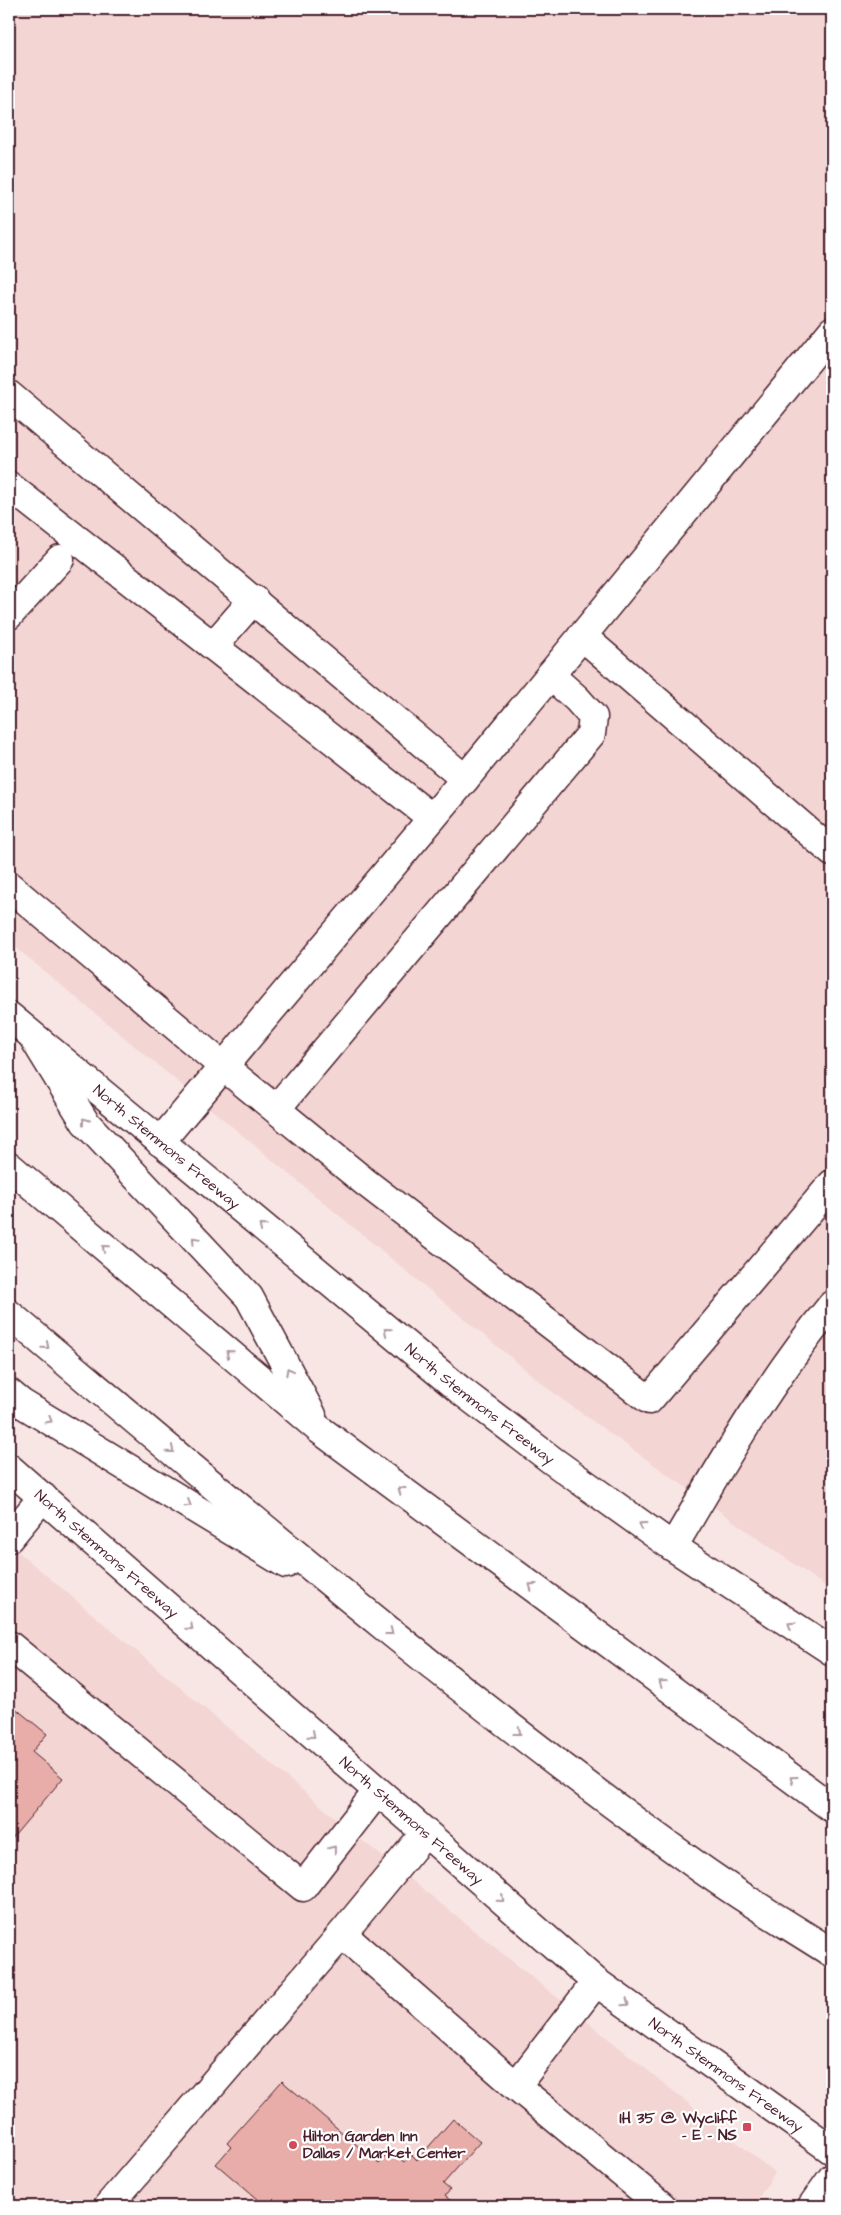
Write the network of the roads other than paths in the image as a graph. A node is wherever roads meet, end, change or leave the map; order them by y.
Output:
1 (832, 331) edge
2 (9, 395) edge
3 (9, 486) edge
4 (60, 559) dead end
5 (254, 599) junction
6 (9, 615) edge
7 (582, 636) junction
8 (213, 646) junction
9 (550, 675) junction
10 (466, 778) junction
11 (432, 818) junction
12 (832, 852) edge
13 (9, 886) edge
14 (9, 1016) edge
15 (33, 1037) junction
16 (224, 1067) junction
17 (276, 1109) junction
18 (160, 1142) junction
19 (9, 1166) edge
20 (832, 1184) edge
21 (832, 1305) edge
22 (9, 1314) edge
23 (9, 1393) edge
24 (320, 1430) junction
25 (9, 1468) edge
26 (43, 1497) junction
27 (9, 1538) edge
28 (673, 1547) junction
29 (365, 1612) junction
30 (9, 1644) edge
31 (832, 1651) edge
32 (377, 1792) junction
33 (832, 1808) edge
34 (425, 1833) junction
35 (342, 1934) junction
36 (832, 1954) edge
37 (596, 1982) junction
38 (516, 2086) junction
39 (832, 2150) edge
40 (832, 2178) edge
41 (108, 2206) edge
42 (662, 2206) edge
43 (812, 2206) edge

1 - 7 main road
2 - 5 main road
3 - 8 main road
4 - 6 main road
5 - 8 main road
5 - 10 main road
7 - 9 main road
7 - 12 main road
8 - 11 main road
9 - 10 main road
9 - 17 main road
10 - 11 main road
11 - 16 main road
13 - 16 main road
14 - 15 main road, North Stemmons Freeway
15 - 18 main road, North Stemmons Freeway
24 -> 15 main road
16 - 17 main road
16 - 18 main road
17 - 20 main road
28 -> 18 main road, North Stemmons Freeway
24 -> 19 main road
21 - 28 main road
22 -> 29 main road
23 -> 29 main road
33 -> 24 main road
25 - 26 main road, North Stemmons Freeway
26 - 27 main road
26 -> 32 main road, North Stemmons Freeway
31 -> 28 main road, North Stemmons Freeway
29 -> 36 main road
30 -> 32 main road
32 - 34 main road, North Stemmons Freeway
34 - 35 main road
34 -> 37 main road, North Stemmons Freeway
35 - 38 main road
35 - 41 main road
37 - 38 main road
37 -> 39 main road, North Stemmons Freeway
38 - 42 main road
40 - 43 main road

